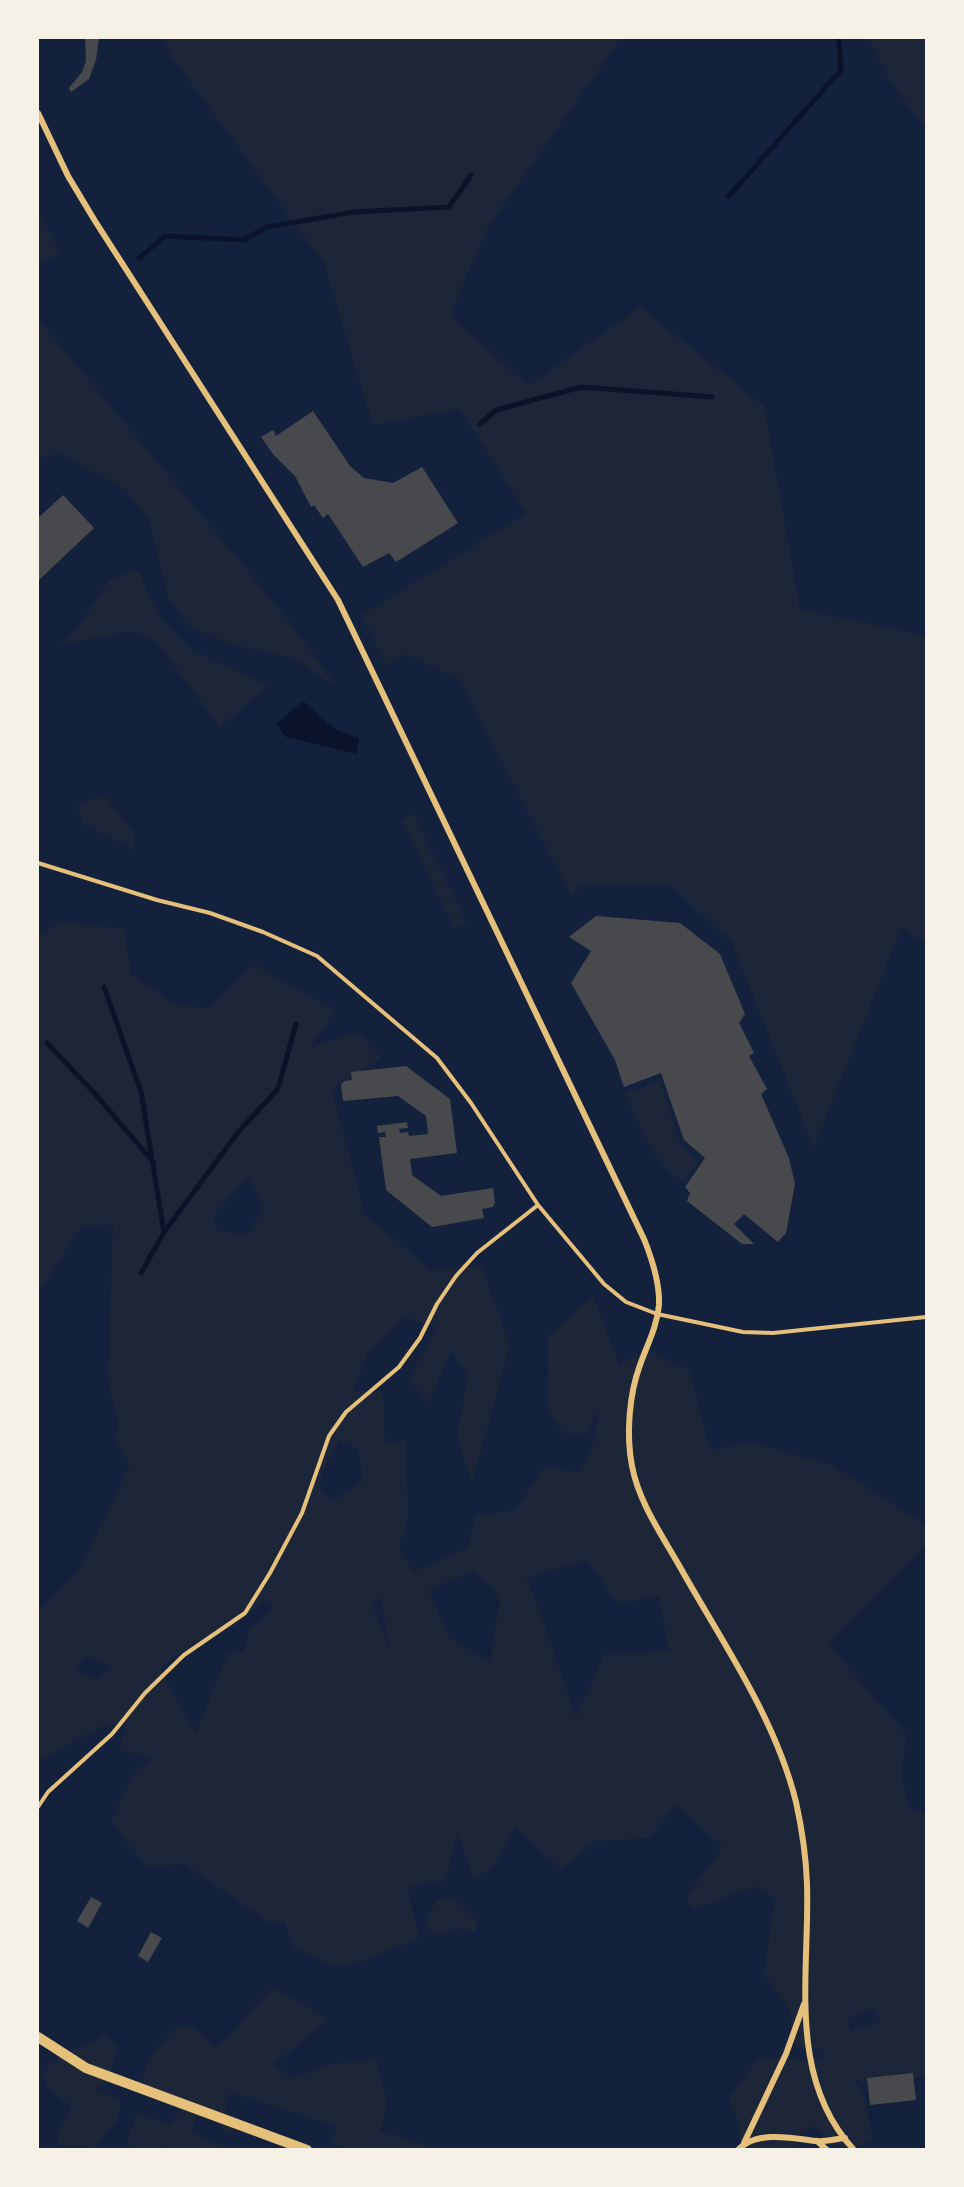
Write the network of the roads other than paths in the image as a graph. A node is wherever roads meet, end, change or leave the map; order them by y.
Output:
1 (38, 113) edge
2 (38, 863) edge
3 (538, 1205) junction
4 (657, 1314) junction
5 (927, 1317) edge
6 (38, 1807) edge
7 (805, 2003) junction
8 (38, 2037) edge
9 (844, 2138) junction
10 (818, 2141) junction
11 (744, 2143) junction
12 (307, 2150) edge
13 (738, 2150) edge
14 (827, 2150) edge
15 (854, 2150) edge

1 - 4 street
2 - 3 lane
3 - 4 lane
3 - 6 lane
4 - 5 lane
4 - 7 street
7 - 9 street
7 - 11 street
8 - 12 main road
9 - 10 street
9 - 15 street
10 - 11 street
10 - 14 street
11 - 13 street

